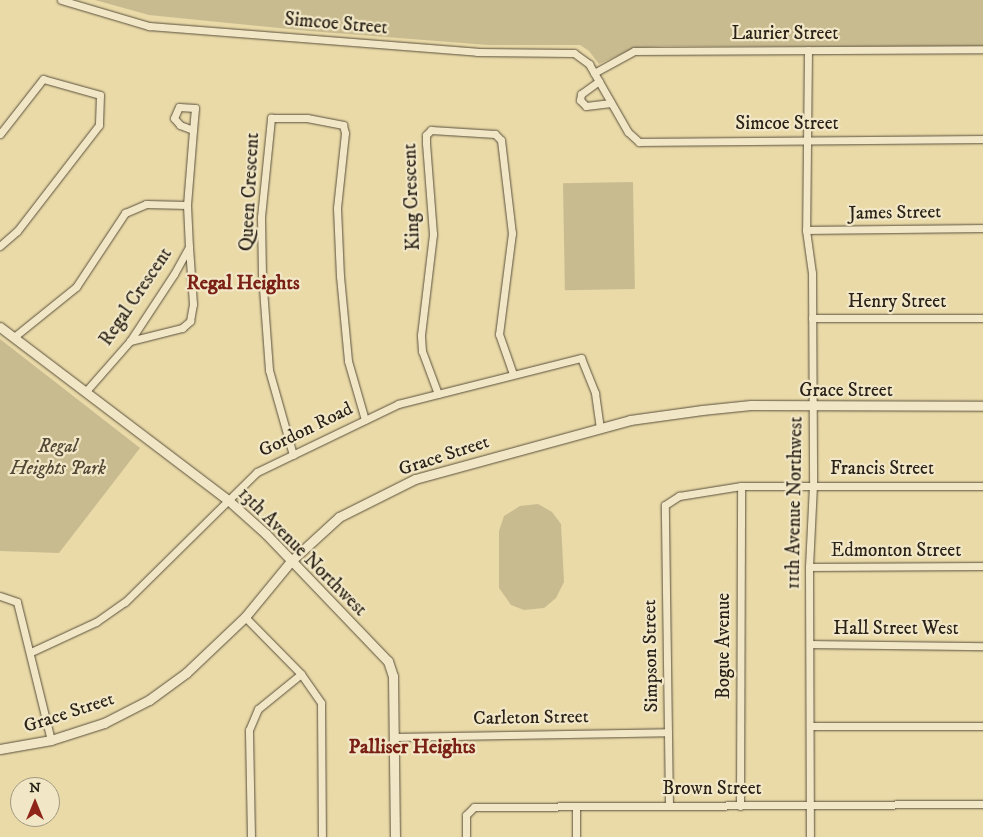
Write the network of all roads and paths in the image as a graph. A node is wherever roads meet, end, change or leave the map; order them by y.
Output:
1 (61, 0) edge
2 (983, 49) edge
3 (808, 50) junction
4 (594, 73) junction
5 (599, 82) junction
6 (611, 103) junction
7 (193, 130) dead end
8 (0, 134) edge
9 (983, 139) edge
10 (808, 140) junction
11 (187, 205) junction
12 (983, 228) edge
13 (806, 230) junction
14 (0, 246) edge
15 (188, 247) junction
16 (812, 318) junction
17 (983, 318) edge
18 (0, 327) edge
19 (14, 337) junction
20 (130, 342) junction
21 (513, 374) junction
22 (86, 391) junction
23 (438, 394) junction
24 (983, 406) edge
25 (813, 408) junction
26 (364, 420) junction
27 (600, 427) junction
28 (293, 455) junction
29 (813, 485) junction
30 (741, 486) junction
31 (983, 486) edge
32 (228, 500) junction
33 (665, 505) joint
34 (291, 561) junction
35 (983, 566) edge
36 (809, 567) junction
37 (0, 596) edge
38 (245, 617) junction
39 (810, 644) junction
40 (983, 646) edge
41 (31, 652) junction
42 (301, 674) junction
43 (810, 726) junction
44 (983, 726) edge
45 (668, 732) junction
46 (394, 738) junction
47 (51, 740) junction
48 (0, 749) edge
49 (983, 804) edge
50 (808, 805) junction
51 (669, 806) junction
52 (740, 806) junction
53 (576, 807) junction
54 (251, 837) edge
55 (322, 837) edge
56 (395, 837) edge
57 (466, 837) edge
58 (576, 837) edge
59 (810, 837) edge

1 - 4 street, Simcoe Street
2 - 3 street, Laurier Street
3 - 4 street, Laurier Street
3 - 10 street, 11th Avenue Northwest
4 - 5 street, Simcoe Street
5 - 6 street, Simcoe Street
5 - 6 street
6 - 10 street, Simcoe Street
7 - 11 street, Regal Crescent
8 - 14 street
9 - 10 street, Simcoe Street
10 - 13 street, 11th Avenue Northwest
11 - 15 street, Regal Crescent
11 - 19 street
12 - 13 street, James Street
13 - 16 street, 11th Avenue Northwest
15 - 20 street, Regal Crescent
15 - 20 street
16 - 17 street, Henry Street
16 - 25 street, 11th Avenue Northwest
18 - 19 street, 13th Avenue Northwest
19 - 22 street, 13th Avenue Northwest
20 - 22 street, Regal Crescent
21 - 23 street, Gordon Road
21 - 23 street, King Crescent
21 - 27 street, Gordon Road
22 - 32 street, 13th Avenue Northwest
23 - 26 street, Gordon Road
24 - 25 street, Grace Street
25 - 27 street, Grace Street
25 - 29 street, 11th Avenue Northwest
26 - 28 street, Gordon Road
26 - 28 street, Queen Crescent
27 - 34 street, Grace Street
28 - 32 street, Gordon Road
29 - 30 street, Francis Street
29 - 31 street, Francis Street
29 - 36 street, 11th Avenue Northwest
30 - 33 street, Francis Street
30 - 52 street, Bogue Avenue
32 - 34 street, 13th Avenue Northwest
32 - 41 street, Gordon Road
33 - 45 street, Simpson Street
34 - 38 street, Grace Street
34 - 46 street, 13th Avenue Northwest
35 - 36 street, Edmonton Street
36 - 39 street, 11th Avenue Northwest
37 - 41 street
38 - 42 street
38 - 47 street, Grace Street
39 - 40 street, Hall Street West
39 - 43 street, 11th Avenue Northwest
41 - 47 street
42 - 54 street
42 - 55 street
43 - 44 street
43 - 50 street, 11th Avenue Northwest
45 - 46 street, Carleton Street
45 - 51 street, Simpson Street
46 - 56 street, 13th Avenue Northwest
47 - 48 street, Grace Street
49 - 50 street, Brown Street
50 - 52 street, Brown Street
50 - 59 street, 11th Avenue Northwest
51 - 52 street, Brown Street
51 - 53 street, Brown Street
53 - 57 street, Brown Street
53 - 58 street

